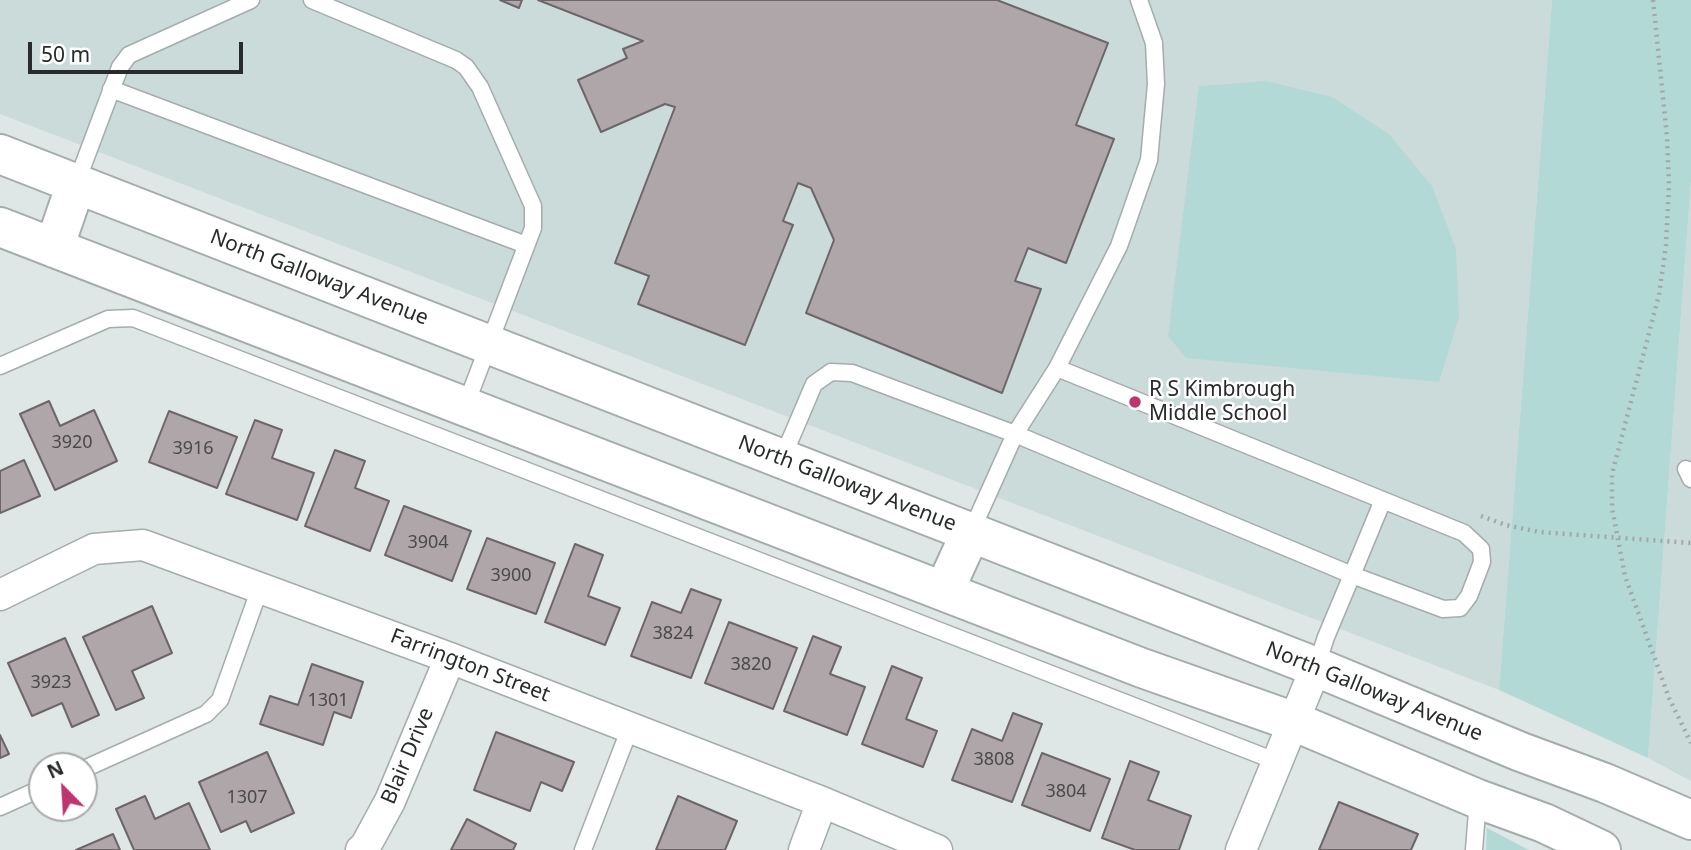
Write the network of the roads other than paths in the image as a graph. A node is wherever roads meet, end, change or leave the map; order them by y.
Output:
1 (251, 0) edge
2 (313, 0) edge
3 (1139, 0) edge
4 (111, 89) junction
5 (0, 154) edge
6 (76, 184) junction
7 (0, 227) edge
8 (526, 245) junction
9 (54, 248) junction
10 (489, 345) junction
11 (0, 366) edge
12 (1057, 368) junction
13 (465, 407) junction
14 (1015, 434) junction
15 (782, 459) junction
16 (1383, 500) junction
17 (971, 532) junction
18 (1352, 575) junction
19 (260, 589) junction
20 (944, 592) junction
21 (0, 595) edge
22 (450, 658) junction
23 (1316, 667) junction
24 (1295, 722) junction
25 (630, 728) junction
26 (1278, 762) junction
27 (98, 763) edge
28 (28, 794) edge
29 (1478, 799) junction
30 (822, 802) junction
31 (0, 807) edge
32 (1691, 820) edge
33 (360, 850) edge
34 (583, 850) edge
35 (804, 850) edge
36 (936, 850) edge
37 (1241, 850) edge
38 (1474, 850) edge
39 (1601, 850) edge

1 - 4 lane
2 - 8 lane
3 - 12 lane
4 - 6 lane
4 - 8 lane
5 - 6 main road, North Galloway Avenue
6 - 9 main road
6 - 10 main road, North Galloway Avenue
7 - 9 main road
8 - 10 lane
9 - 13 main road
10 - 13 lane
10 - 15 main road, North Galloway Avenue
11 - 26 lane
12 - 14 lane
12 - 16 lane
13 - 20 main road
14 - 15 lane
14 - 17 lane
14 - 18 lane
15 - 17 main road, North Galloway Avenue
16 - 18 lane
16 - 18 lane
17 - 20 main road
17 - 23 main road, North Galloway Avenue
18 - 23 lane
19 - 21 street, Farrington Street
19 - 22 street, Farrington Street
19 - 27 lane
20 - 24 main road
22 - 25 street, Farrington Street
22 - 33 street, Blair Drive
23 - 24 street
23 - 32 main road, North Galloway Avenue
24 - 26 street
24 - 29 main road
25 - 30 street, Farrington Street
25 - 34 lane
26 - 37 street
28 - 31 lane
29 - 38 lane
29 - 39 main road
30 - 35 street
30 - 36 street, Farrington Street

